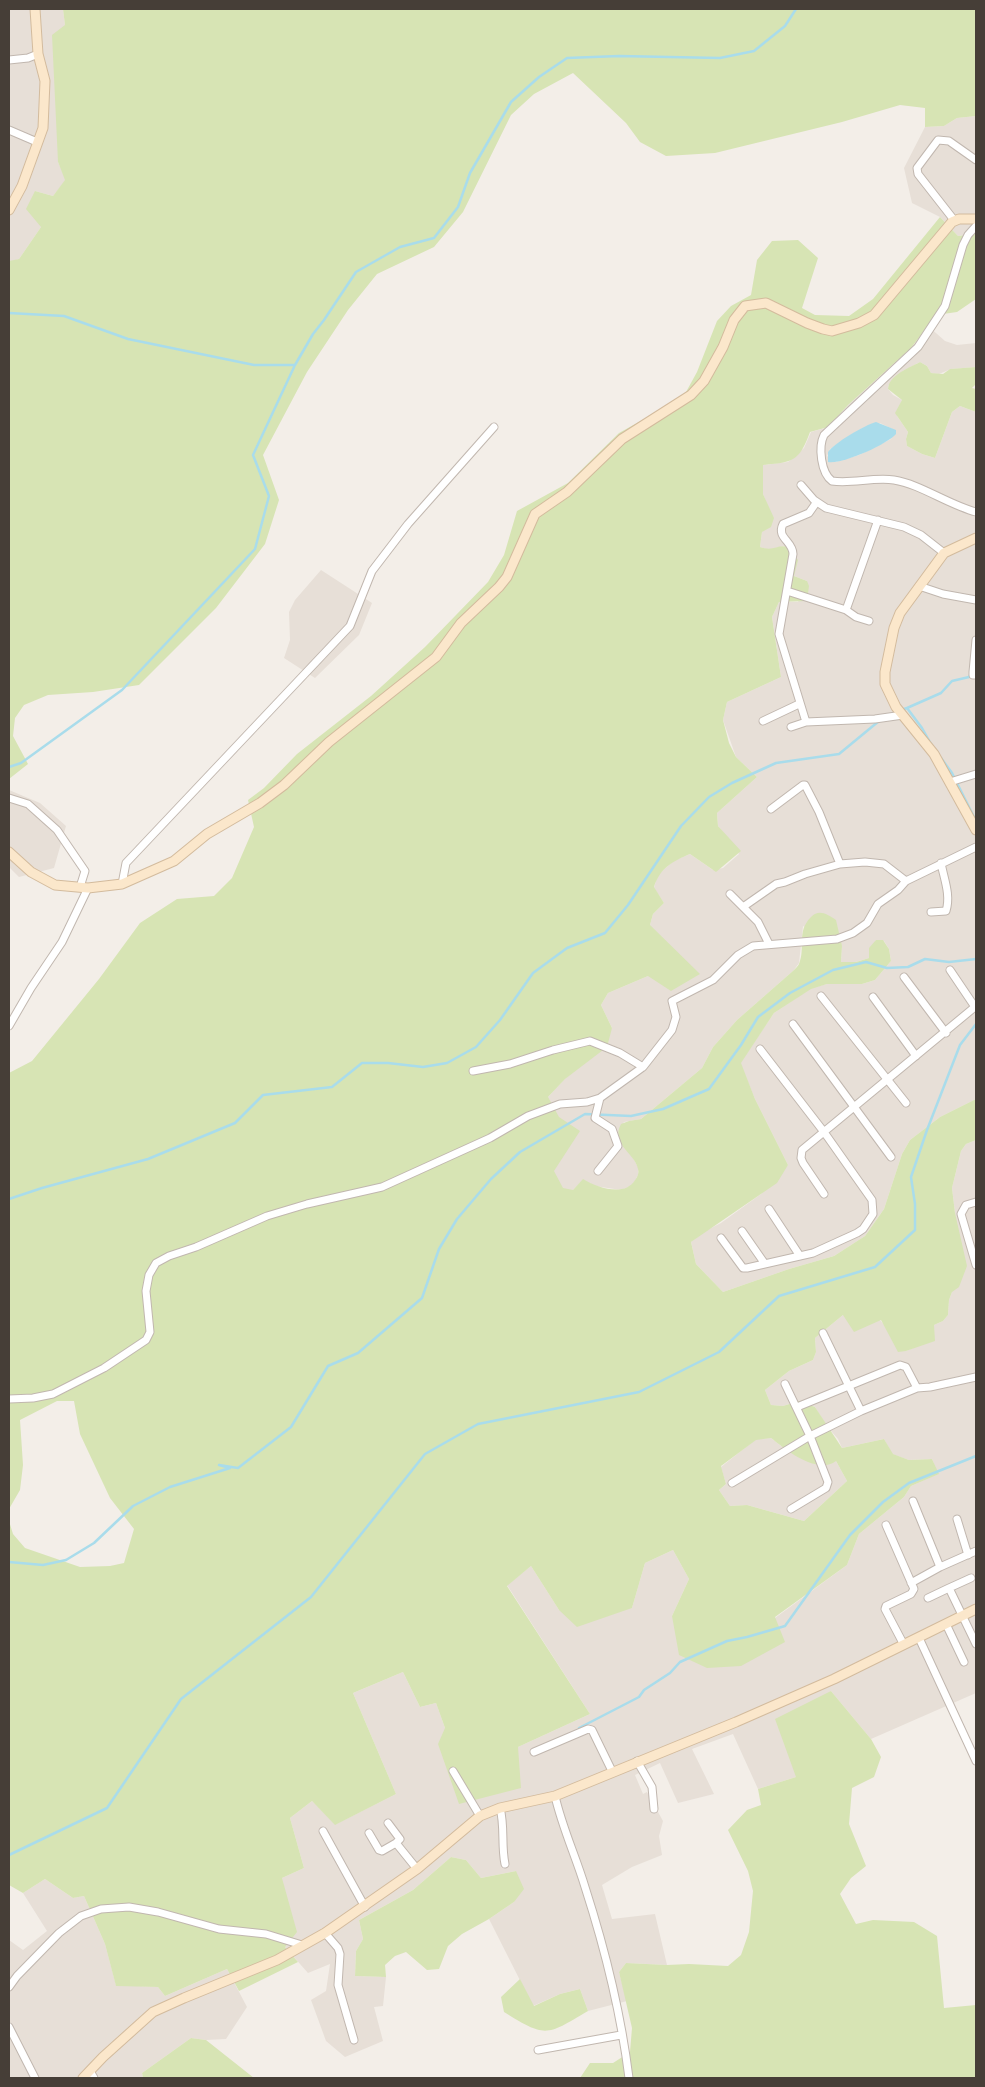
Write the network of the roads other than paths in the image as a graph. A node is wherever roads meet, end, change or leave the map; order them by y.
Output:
1 (35, 9) edge
2 (38, 54) junction
3 (9, 60) edge
4 (9, 130) edge
5 (37, 142) junction
6 (976, 160) edge
7 (9, 210) edge
8 (976, 219) edge
9 (954, 220) junction
10 (976, 226) edge
11 (494, 428) dead end
12 (801, 485) dead end
13 (816, 502) junction
14 (976, 512) edge
15 (878, 520) junction
16 (976, 538) edge
17 (944, 552) junction
18 (919, 586) junction
19 (787, 591) junction
20 (976, 600) edge
21 (846, 610) junction
22 (869, 621) dead end
23 (976, 640) edge
24 (974, 674) edge
25 (800, 704) junction
26 (900, 711) junction
27 (763, 721) dead end
28 (806, 722) junction
29 (791, 727) dead end
30 (976, 774) edge
31 (955, 781) junction
32 (9, 798) edge
33 (771, 809) dead end
34 (976, 830) edge
35 (976, 847) edge
36 (9, 852) edge
37 (941, 863) junction
38 (840, 864) junction
39 (906, 881) junction
40 (122, 884) junction
41 (84, 887) junction
42 (730, 894) dead end
43 (743, 907) junction
44 (931, 912) dead end
45 (769, 944) junction
46 (950, 970) dead end
47 (904, 977) dead end
48 (821, 996) dead end
49 (873, 997) dead end
50 (976, 1006) edge
51 (793, 1024) dead end
52 (9, 1026) edge
53 (946, 1032) junction
54 (760, 1049) dead end
55 (916, 1056) junction
56 (643, 1067) junction
57 (473, 1071) dead end
58 (888, 1080) junction
59 (600, 1098) junction
60 (906, 1103) dead end
61 (853, 1107) junction
62 (824, 1132) junction
63 (891, 1157) dead end
64 (598, 1171) dead end
65 (824, 1194) dead end
66 (976, 1202) edge
67 (769, 1209) dead end
68 (742, 1231) dead end
69 (720, 1238) dead end
70 (800, 1256) junction
71 (764, 1264) junction
72 (976, 1265) edge
73 (823, 1333) dead end
74 (976, 1377) edge
75 (785, 1384) dead end
76 (848, 1385) junction
77 (917, 1388) junction
78 (9, 1398) edge
79 (797, 1407) junction
80 (861, 1411) junction
81 (810, 1436) junction
82 (732, 1483) dead end
83 (913, 1501) dead end
84 (791, 1508) dead end
85 (957, 1519) dead end
86 (886, 1526) dead end
87 (976, 1552) edge
88 (968, 1555) junction
89 (940, 1568) junction
90 (971, 1578) dead end
91 (911, 1583) junction
92 (950, 1588) junction
93 (928, 1598) dead end
94 (976, 1609) edge
95 (963, 1616) junction
96 (946, 1624) junction
97 (919, 1638) junction
98 (976, 1644) edge
99 (904, 1645) junction
100 (964, 1662) dead end
101 (534, 1752) dead end
102 (976, 1761) edge
103 (637, 1762) junction
104 (454, 1771) dead end
105 (612, 1771) junction
106 (555, 1796) junction
107 (500, 1808) junction
108 (654, 1809) dead end
109 (480, 1816) junction
110 (388, 1823) dead end
111 (323, 1831) dead end
112 (369, 1834) dead end
113 (396, 1843) junction
114 (505, 1864) dead end
115 (417, 1869) junction
116 (365, 1907) junction
117 (325, 1932) junction
118 (302, 1946) junction
119 (9, 1987) edge
120 (9, 2029) edge
121 (621, 2035) junction
122 (354, 2040) dead end
123 (538, 2050) dead end
124 (89, 2076) edge
125 (35, 2078) edge
126 (629, 2078) edge

1 - 2 street
2 - 3 street
2 - 5 street
4 - 5 street
5 - 7 street
6 - 9 street
8 - 9 street
9 - 40 street
10 - 14 street
11 - 40 street
12 - 13 street
13 - 15 street
13 - 19 street
15 - 17 street
15 - 21 street
16 - 17 street
17 - 18 street
18 - 20 street
18 - 26 street
19 - 21 street
19 - 25 street
21 - 22 street
23 - 24 street
25 - 27 street
25 - 28 street
26 - 28 street
26 - 31 street
28 - 29 street
30 - 31 street
31 - 34 street
32 - 41 street
33 - 38 street
35 - 37 street
36 - 41 street
37 - 39 street
37 - 44 street
38 - 39 street
38 - 43 street
39 - 45 street
40 - 41 street
41 - 52 street
42 - 43 street
43 - 45 street
45 - 56 street
46 - 50 street
47 - 53 street
48 - 58 street
49 - 55 street
50 - 53 street
51 - 61 street
53 - 55 street
54 - 62 street
55 - 58 street
56 - 57 street
56 - 59 street
58 - 60 street
58 - 61 street
59 - 64 street
59 - 78 street
61 - 62 street
61 - 63 street
62 - 65 street
62 - 70 street
66 - 72 street
67 - 70 street
68 - 71 street
69 - 71 street
70 - 71 street
73 - 76 street
74 - 77 street
75 - 79 street
76 - 77 street
76 - 79 street
76 - 80 street
77 - 80 street
79 - 81 street
80 - 81 street
81 - 82 street
81 - 84 street
83 - 89 street
85 - 88 street
86 - 91 street
87 - 88 street
88 - 89 street
89 - 91 street
90 - 92 street
91 - 99 street
92 - 93 street
92 - 95 street
94 - 95 street
95 - 96 street
95 - 98 street
96 - 97 street
96 - 100 street
97 - 99 street
97 - 102 street
99 - 103 street
101 - 105 street
103 - 105 street
103 - 108 street
104 - 109 street
105 - 106 street
106 - 107 street
106 - 121 street
107 - 109 street
107 - 114 street
109 - 115 street
110 - 113 street
111 - 116 street
112 - 113 street
113 - 115 street
115 - 116 street
116 - 117 street
117 - 118 street
117 - 122 street
118 - 119 street
118 - 124 street
120 - 125 street
121 - 123 street
121 - 126 street

